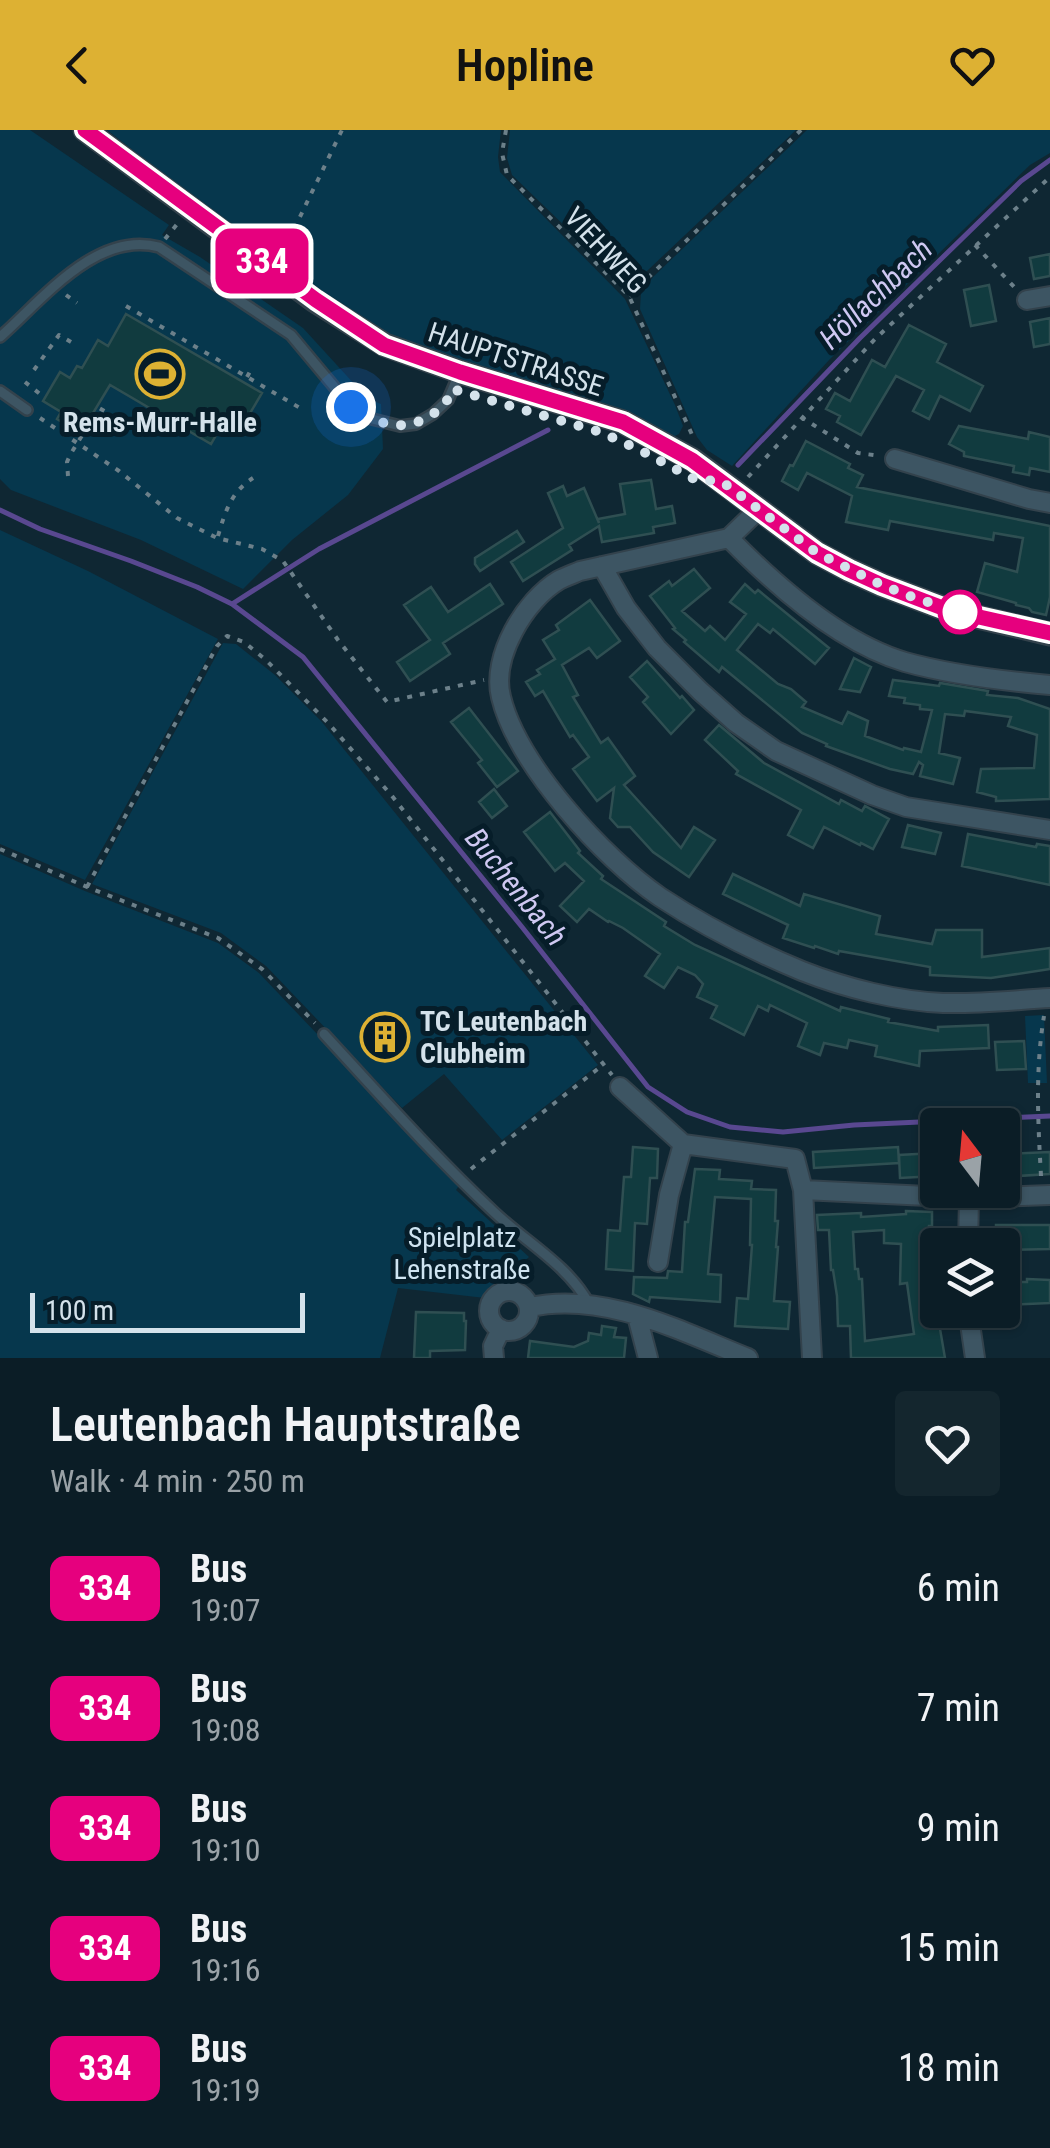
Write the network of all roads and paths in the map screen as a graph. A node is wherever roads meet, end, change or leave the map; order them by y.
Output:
1 (342, 130) edge
2 (506, 130) edge
3 (800, 130) edge
4 (92, 134) edge
5 (1050, 177) edge
6 (180, 219) dead end
7 (975, 245) junction
8 (159, 246) junction
9 (274, 270) junction
10 (629, 296) junction
11 (1050, 296) edge
12 (1027, 300) joint
13 (126, 306) dead end
14 (140, 306) dead end
15 (136, 312) junction
16 (172, 323) dead end
17 (168, 331) junction
18 (0, 337) edge
19 (71, 342) dead end
20 (212, 346) dead end
21 (207, 354) junction
22 (253, 366) dead end
23 (34, 370) dead end
24 (460, 372) junction
25 (247, 377) junction
26 (24, 382) dead end
27 (0, 391) edge
28 (45, 398) dead end
29 (300, 408) dead end
30 (27, 410) joint
31 (106, 412) dead end
32 (801, 417) junction
33 (78, 443) junction
34 (895, 458) joint
35 (692, 460) junction
36 (68, 476) dead end
37 (253, 478) dead end
38 (735, 492) junction
39 (1050, 503) edge
40 (759, 509) junction
41 (218, 538) junction
42 (728, 538) junction
43 (602, 566) junction
44 (1050, 634) edge
45 (499, 676) junction
46 (1050, 685) edge
47 (1050, 830) edge
48 (0, 849) edge
49 (87, 887) junction
50 (1048, 998) edge
51 (324, 1034) joint
52 (620, 1087) dead end
53 (683, 1144) junction
54 (460, 1178) junction
55 (803, 1190) junction
56 (920, 1196) edge
57 (1046, 1196) edge
58 (1020, 1197) edge
59 (658, 1262) dead end
60 (589, 1304) junction
61 (530, 1307) junction
62 (636, 1316) junction
63 (971, 1328) edge
64 (501, 1329) junction
65 (494, 1358) edge
66 (648, 1358) edge
67 (748, 1358) edge
68 (812, 1358) edge
69 (975, 1358) edge

1 - 9 path
2 - 10 path, VIEHWEG
3 - 10 path
4 - 9 street, HAUPTSTRASSE
5 - 7 path
6 - 8 path
7 - 12 path
7 - 32 path
8 - 18 lane
8 - 24 lane
9 - 24 street, HAUPTSTRASSE
10 - 35 path, VIEHWEG
11 - 12 street
13 - 15 path
14 - 15 path
15 - 17 path
16 - 17 path
17 - 21 path
19 - 23 path
20 - 21 path
21 - 25 path
22 - 25 path
24 - 35 street, HAUPTSTRASSE
25 - 29 path
26 - 28 path
27 - 30 lane
30 - 33 path
31 - 33 path
32 - 34 path
32 - 38 path
33 - 36 path
33 - 41 path
34 - 39 street
35 - 38 street, HAUPTSTRASSE
37 - 41 path
38 - 40 street, HAUPTSTRASSE
40 - 42 street
40 - 44 street, HAUPTSTRASSE
41 - 45 path
42 - 43 street
42 - 46 street
43 - 45 street
43 - 47 street
45 - 50 street
48 - 49 path
49 - 51 path
49 - 54 path
50 - 57 path
51 - 54 lane
52 - 53 street
53 - 55 street
53 - 59 street
54 - 60 lane
55 - 56 street
55 - 68 street
57 - 58 street
60 - 61 street
60 - 62 street
61 - 64 street
61 - 64 street
62 - 66 street
62 - 67 street
63 - 69 street
64 - 65 street

